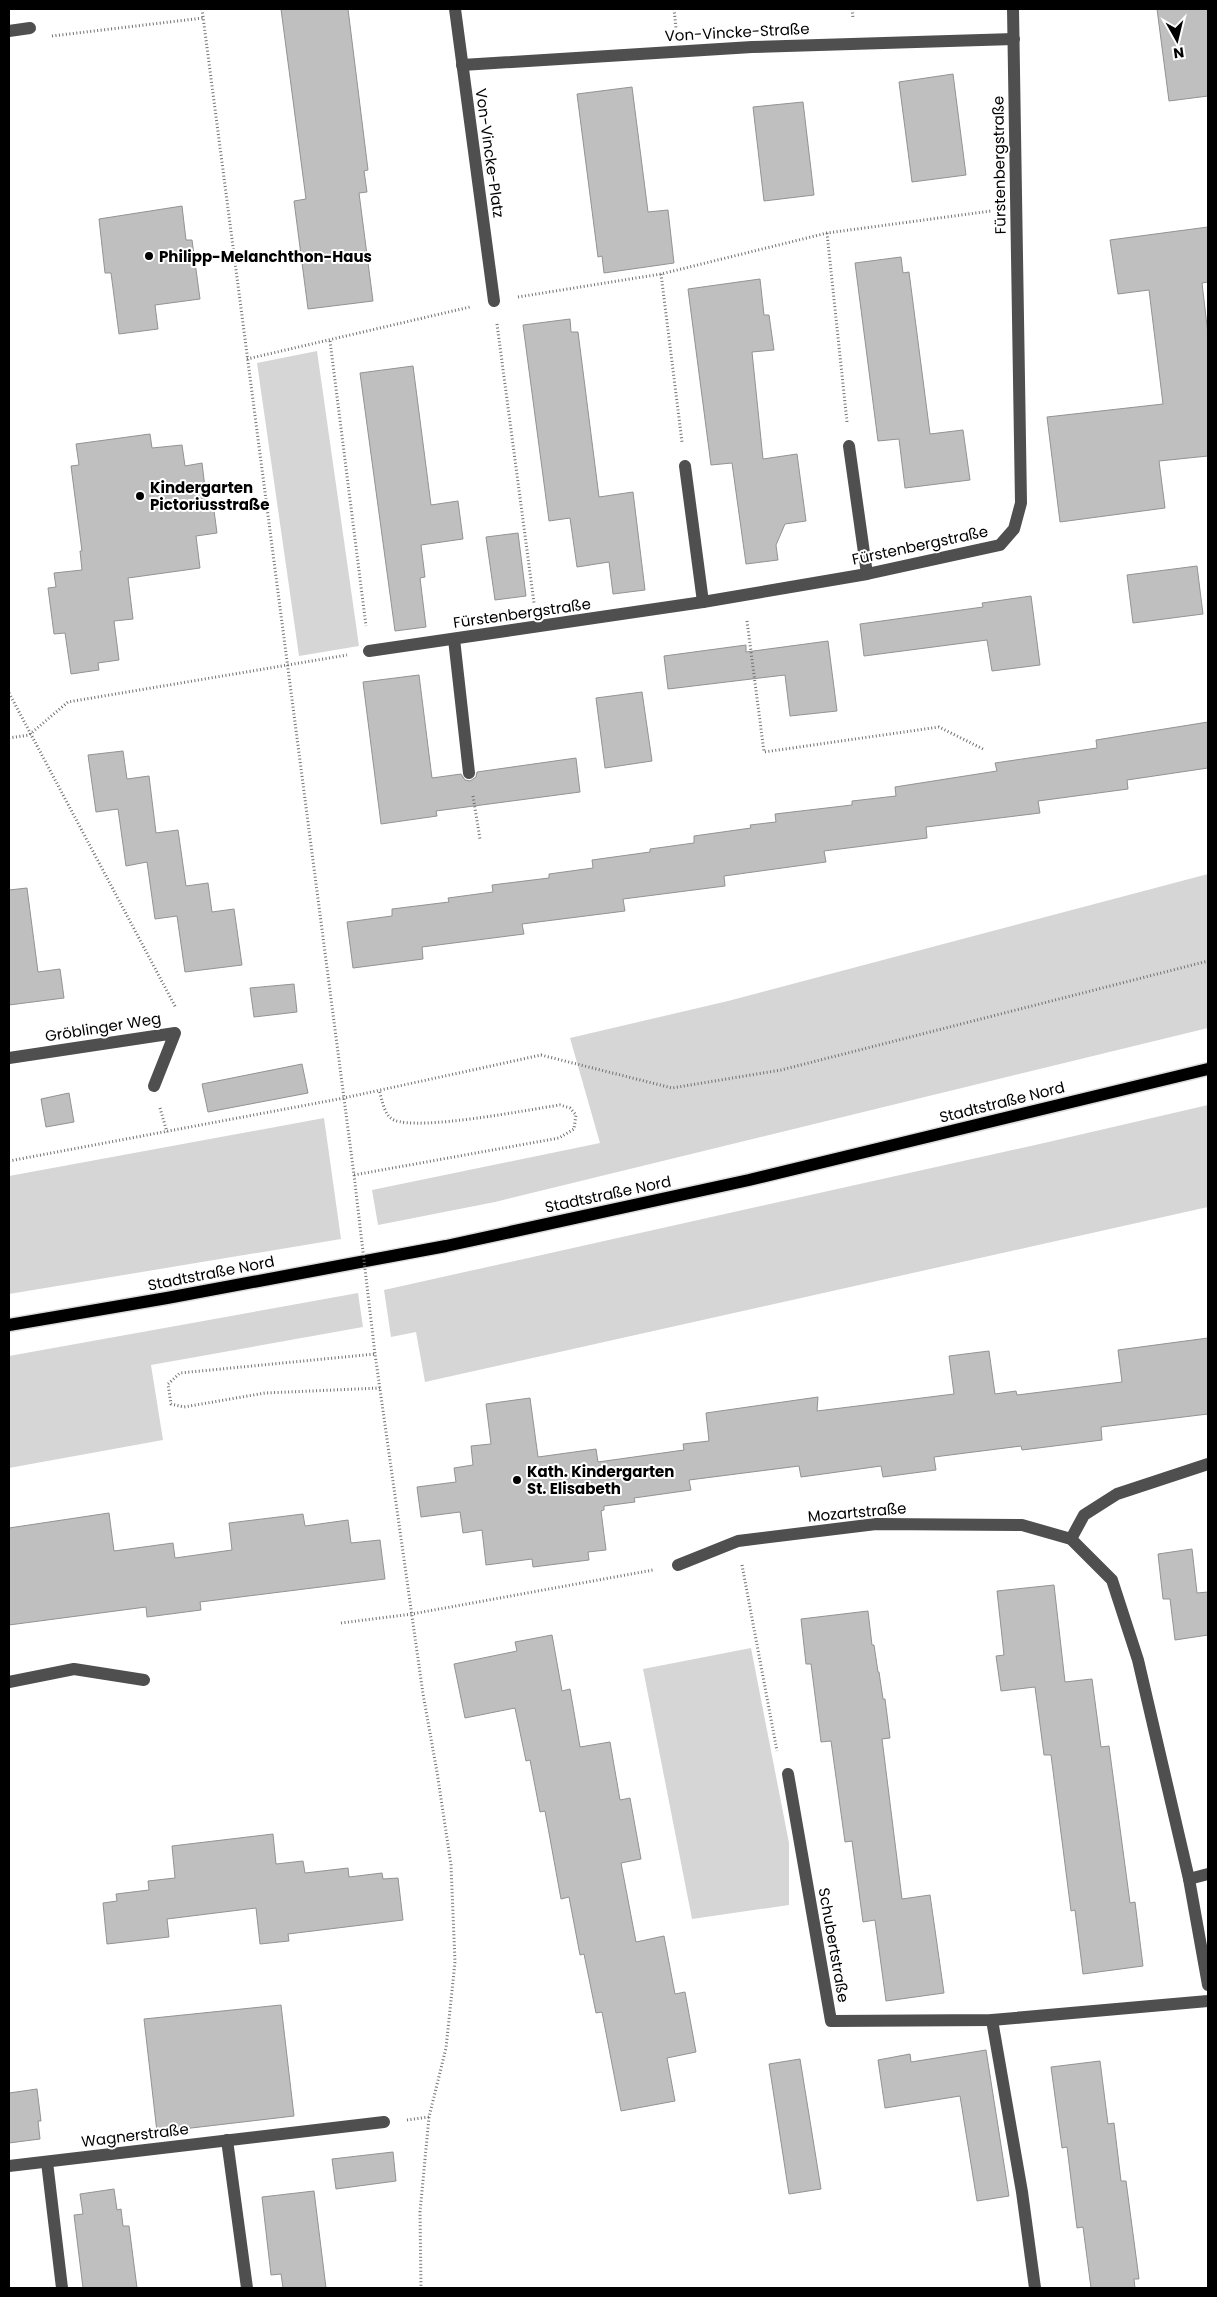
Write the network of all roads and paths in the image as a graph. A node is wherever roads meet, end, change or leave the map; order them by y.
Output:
1 (202, 9) edge
2 (455, 9) edge
3 (1013, 9) edge
4 (203, 18) junction
5 (30, 28) joint
6 (9, 31) edge
7 (1014, 39) junction
8 (462, 65) junction
9 (1016, 208) junction
10 (826, 234) junction
11 (661, 274) junction
12 (494, 301) junction
13 (330, 341) junction
14 (247, 359) junction
15 (849, 446) joint
16 (686, 466) joint
17 (867, 574) junction
18 (744, 595) junction
19 (703, 602) junction
20 (537, 628) junction
21 (454, 639) junction
22 (369, 651) junction
23 (287, 666) junction
24 (9, 693) edge
25 (30, 735) junction
26 (9, 738) edge
27 (985, 750) dead end
28 (469, 774) joint
29 (480, 839) dead end
30 (1208, 961) edge
31 (175, 1033) junction
32 (9, 1058) edge
33 (1208, 1069) edge
34 (154, 1086) dead end
35 (379, 1090) junction
36 (344, 1098) junction
37 (9, 1162) edge
38 (354, 1174) junction
39 (9, 1326) edge
40 (375, 1354) junction
41 (380, 1388) junction
42 (1208, 1464) edge
43 (1071, 1539) junction
44 (738, 1541) junction
45 (678, 1565) joint
46 (412, 1614) junction
47 (341, 1623) dead end
48 (144, 1680) dead end
49 (9, 1682) edge
50 (788, 1774) joint
51 (1208, 1874) edge
52 (1190, 1879) junction
53 (1208, 1985) edge
54 (1208, 2001) edge
55 (992, 2020) junction
56 (384, 2122) dead end
57 (227, 2140) junction
58 (47, 2162) junction
59 (9, 2166) edge
60 (62, 2288) edge
61 (247, 2288) edge
62 (422, 2288) edge
63 (1034, 2288) edge

1 - 4 path
2 - 8 street, Von-Vincke-Platz
3 - 7 street, Fürstenbergstraße
4 - 5 path
4 - 14 path
5 - 6 street
7 - 8 street, Von-Vincke-Straße
7 - 9 street, Fürstenbergstraße
8 - 12 street, Von-Vincke-Platz
9 - 10 path
9 - 17 street, Fürstenbergstraße
10 - 11 path
10 - 15 path
11 - 12 path
11 - 16 path
12 - 13 path
12 - 20 path
13 - 14 path
13 - 22 path
14 - 23 path
15 - 17 street
16 - 19 street
17 - 18 street, Fürstenbergstraße
18 - 19 street, Fürstenbergstraße
18 - 27 path
19 - 20 street, Fürstenbergstraße
20 - 21 street, Fürstenbergstraße
21 - 22 street, Fürstenbergstraße
21 - 28 street
22 - 23 path
23 - 25 path
23 - 36 path
24 - 25 path
25 - 26 path
25 - 31 path
28 - 29 path
30 - 35 path
31 - 32 street, Gröblinger Weg
31 - 34 street, Gröblinger Weg
33 - 39 main road, Stadtstraße Nord
35 - 36 path
35 - 38 path
36 - 37 path
36 - 38 path
38 - 40 path, bridge
40 - 41 path
40 - 41 path
41 - 46 path
42 - 43 street
43 - 44 street, Mozartstraße
43 - 52 street, Mozartstraße
44 - 45 street, Mozartstraße
44 - 50 path
45 - 46 path
46 - 47 path
46 - 62 path
48 - 49 street
50 - 55 street, Schubertstraße
51 - 52 street
52 - 53 street, Mozartstraße
54 - 55 street, Schubertstraße
55 - 63 street
56 - 57 street, Wagnerstraße
57 - 58 street, Wagnerstraße
57 - 61 street
58 - 59 street, Wagnerstraße
58 - 60 street

